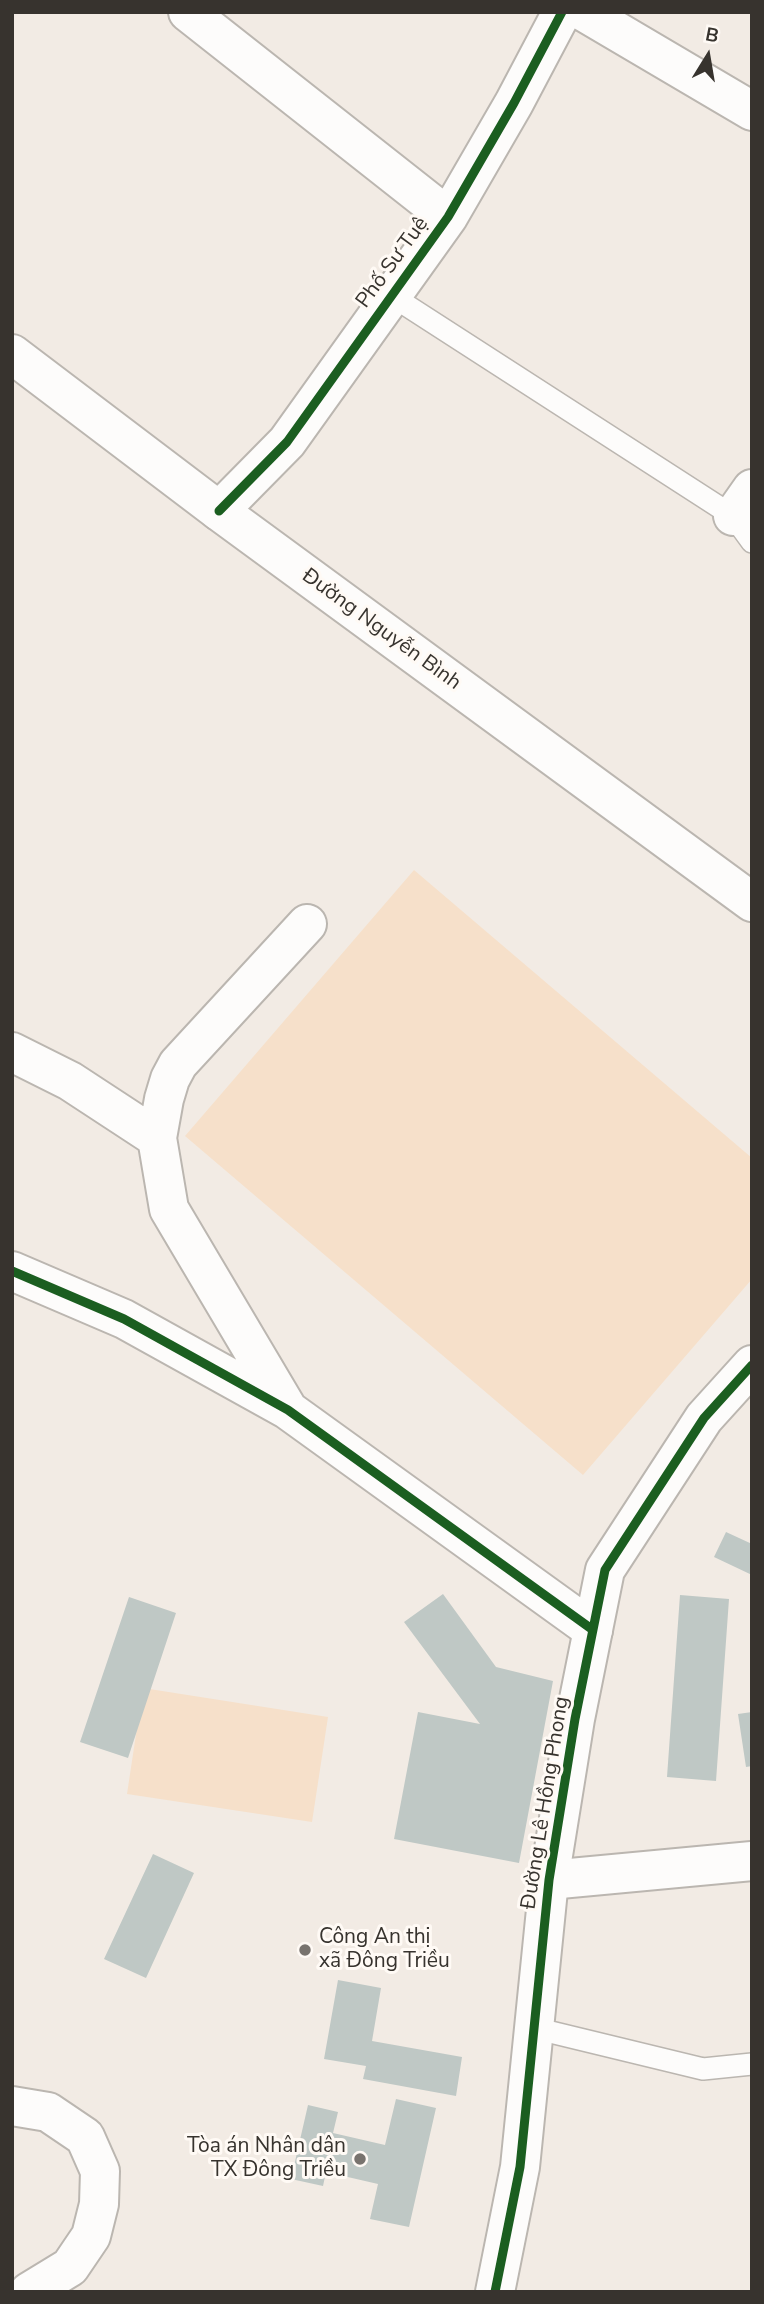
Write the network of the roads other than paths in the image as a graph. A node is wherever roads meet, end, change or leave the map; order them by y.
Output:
1 (188, 12) edge
2 (562, 12) edge
3 (583, 12) edge
4 (752, 111) edge
5 (448, 217) junction
6 (392, 296) junction
7 (12, 354) edge
8 (219, 511) junction
9 (745, 515) edge
10 (752, 902) edge
11 (307, 924) dead end
12 (12, 1052) edge
13 (157, 1138) junction
14 (12, 1271) edge
15 (752, 1365) edge
16 (288, 1409) junction
17 (593, 1630) junction
18 (752, 1861) edge
19 (549, 1880) junction
20 (534, 2028) junction
21 (752, 2064) edge
22 (12, 2106) edge
23 (29, 2292) edge
24 (495, 2292) edge

1 - 5 street
2 - 5 street, Phố Sư Tuệ
3 - 4 street
5 - 6 street, Phố Sư Tuệ
6 - 8 street, Phố Sư Tuệ
6 - 9 lane
7 - 8 street, Đường Nguyễn Bình
8 - 10 street, Đường Nguyễn Bình
11 - 13 street
12 - 13 street
13 - 16 street
14 - 16 street
15 - 17 street, Đường Lê Hồng Phong
16 - 17 street
17 - 19 street, Đường Lê Hồng Phong
18 - 19 street
19 - 20 street, Đường Lê Hồng Phong
20 - 21 lane
20 - 24 street, Đường Lê Hồng Phong
22 - 23 street

